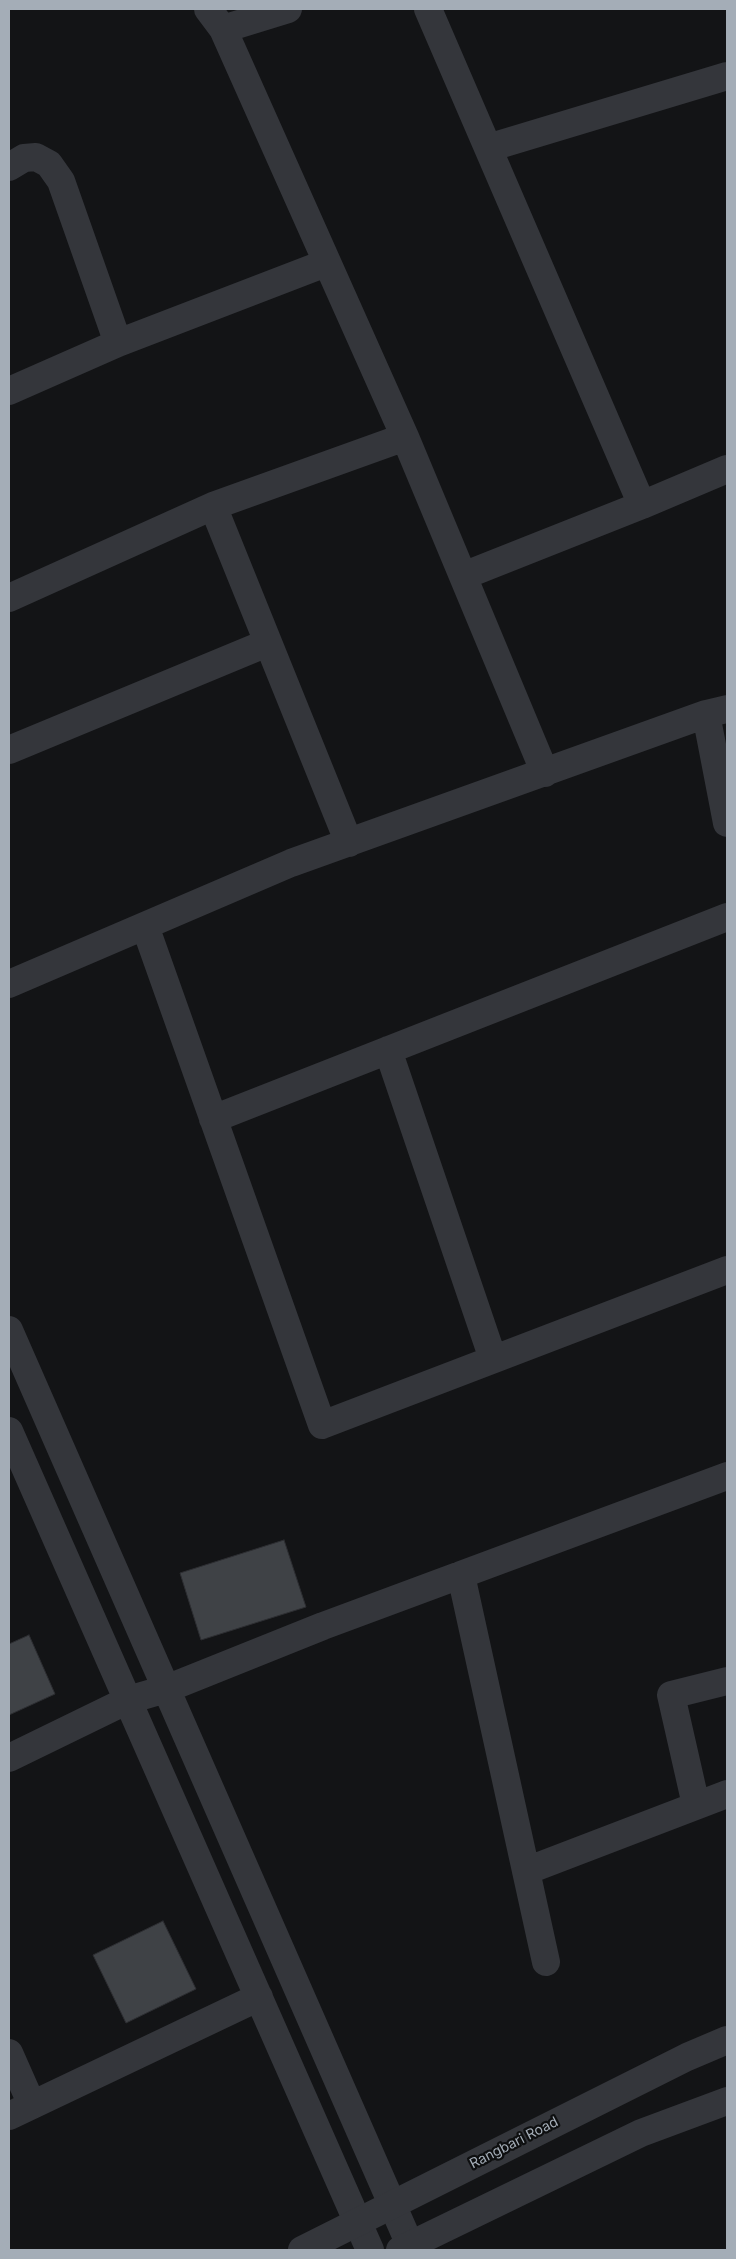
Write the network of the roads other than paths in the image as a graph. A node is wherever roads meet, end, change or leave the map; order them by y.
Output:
1 (288, 9) edge
2 (428, 9) edge
3 (215, 19) edge
4 (727, 76) edge
5 (488, 148) junction
6 (9, 167) edge
7 (326, 263) junction
8 (118, 343) junction
9 (9, 391) edge
10 (404, 437) junction
11 (727, 469) edge
12 (642, 505) junction
13 (213, 506) junction
14 (462, 576) junction
15 (9, 598) edge
16 (266, 642) junction
17 (717, 712) edge
18 (10, 747) edge
19 (545, 773) junction
20 (727, 823) edge
21 (348, 843) junction
22 (727, 916) edge
23 (144, 926) junction
24 (9, 984) edge
25 (388, 1050) junction
26 (213, 1119) junction
27 (727, 1270) edge
28 (9, 1330) edge
29 (493, 1359) junction
30 (9, 1431) edge
31 (727, 1476) edge
32 (461, 1575) junction
33 (727, 1682) edge
34 (166, 1690) junction
35 (128, 1700) junction
36 (9, 1758) edge
37 (727, 1794) edge
38 (696, 1805) junction
39 (526, 1871) junction
40 (546, 1962) dead end
41 (259, 1997) junction
42 (727, 2040) edge
43 (9, 2053) edge
44 (727, 2101) edge
45 (20, 2111) edge
46 (392, 2204) junction
47 (358, 2222) junction
48 (405, 2248) edge
49 (302, 2250) edge
50 (370, 2250) edge

1 - 3 street
2 - 5 street
3 - 7 street
4 - 5 street
5 - 12 street
6 - 8 street
7 - 8 street
7 - 10 street
8 - 9 street
10 - 13 street
10 - 14 street
11 - 12 street
12 - 14 street
13 - 15 street
13 - 16 street
14 - 19 street
16 - 18 street
16 - 21 street
17 - 19 street
17 - 20 street
19 - 21 street
21 - 23 street
22 - 25 street
23 - 24 street
23 - 26 street
25 - 26 street
25 - 29 street
26 - 29 street
27 - 29 street
28 - 34 street
30 - 35 street
31 - 32 street
32 - 34 street
32 - 39 street
33 - 38 street
34 - 35 street
34 - 46 street
35 - 36 street
35 - 41 street
37 - 38 street
38 - 39 street
39 - 40 street
41 - 45 street
41 - 47 street
42 - 46 street, Rangbari Road
43 - 45 street
44 - 48 street
46 - 47 street, Rangbari Road
46 - 48 street
47 - 49 street, Rangbari Road
47 - 50 street

